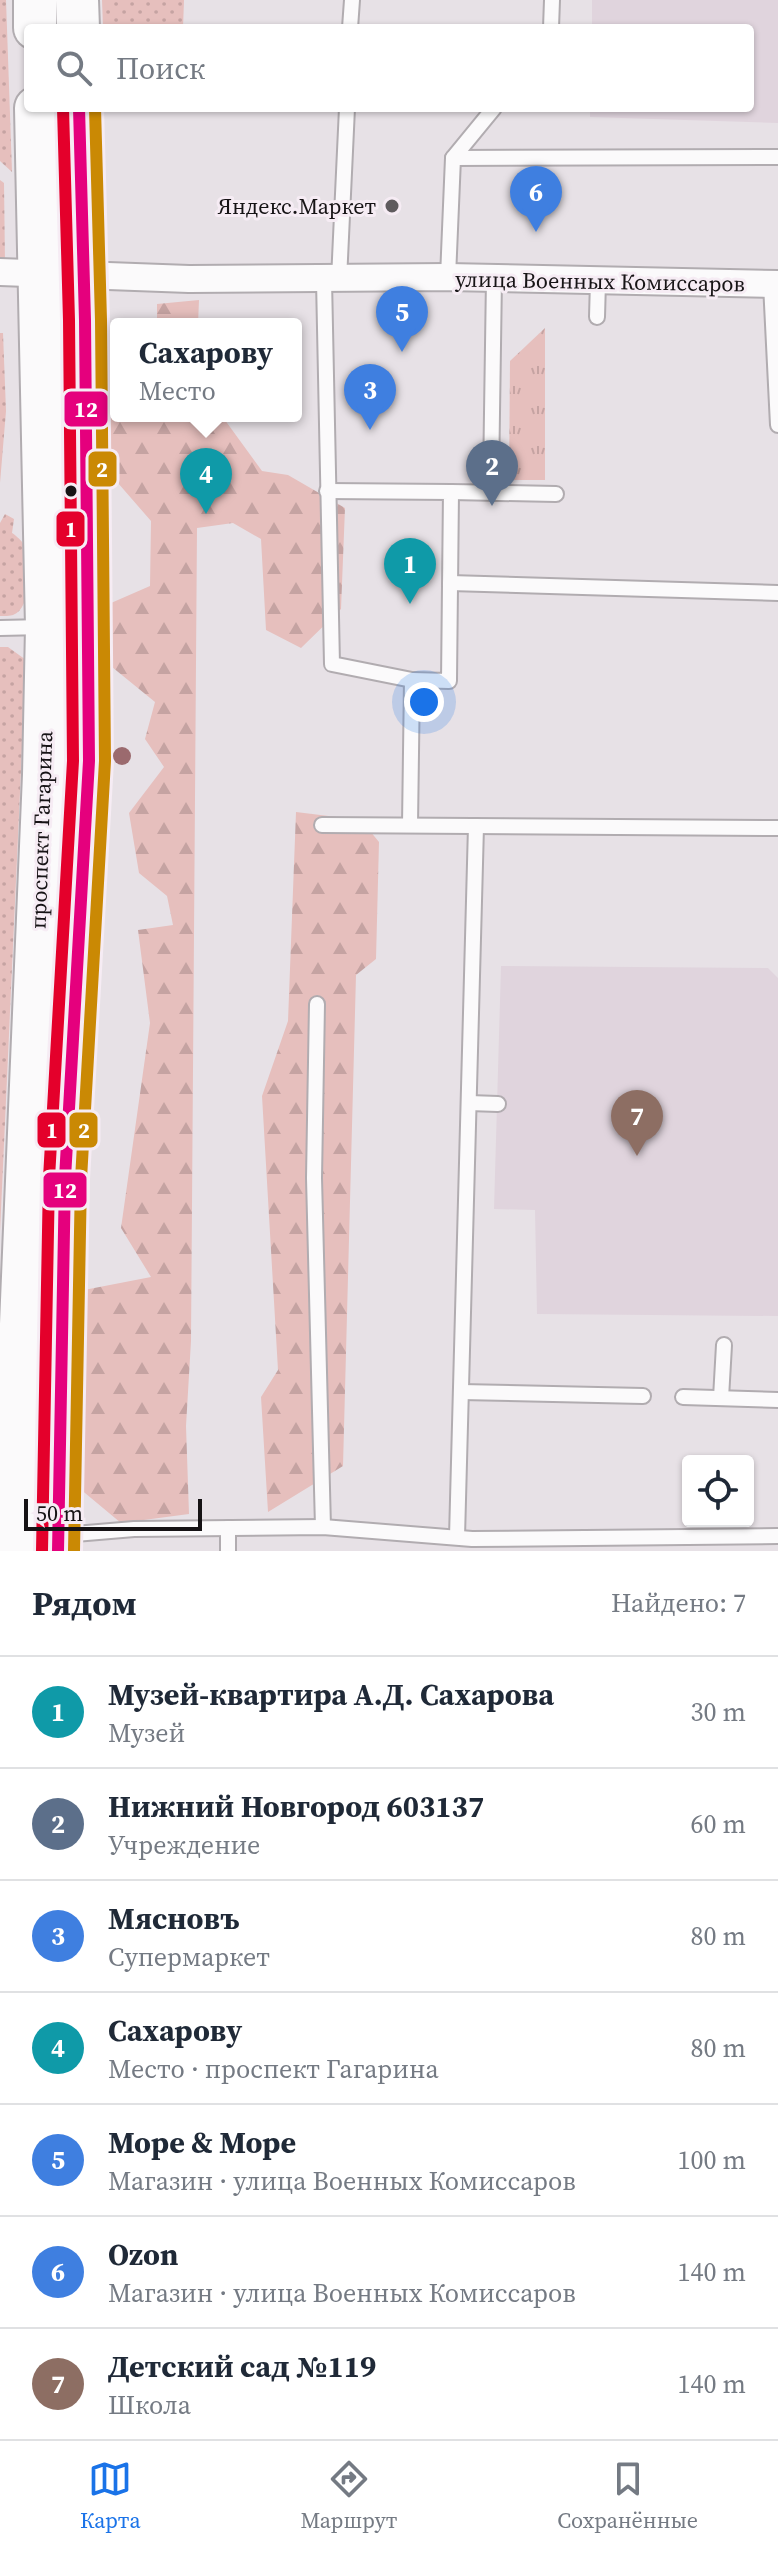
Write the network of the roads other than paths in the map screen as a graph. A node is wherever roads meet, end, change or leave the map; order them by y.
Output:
1 (35, 0) edge
2 (77, 0) edge
3 (352, 0) edge
4 (552, 0) edge
5 (35, 24) edge
6 (78, 24) edge
7 (350, 24) edge
8 (551, 24) edge
9 (36, 112) edge
10 (79, 112) edge
11 (347, 112) edge
12 (491, 112) edge
13 (778, 157) edge
14 (453, 158) junction
15 (20, 272) edge
16 (83, 274) junction
17 (448, 277) junction
18 (494, 278) junction
19 (332, 280) junction
20 (598, 281) junction
21 (774, 284) edge
22 (597, 317) dead end
23 (778, 425) edge
24 (491, 480) dead end
25 (327, 491) junction
26 (451, 492) junction
27 (556, 494) dead end
28 (450, 583) junction
29 (778, 593) edge
30 (47, 627) junction
31 (0, 628) edge
32 (412, 680) junction
33 (322, 825) dead end
34 (410, 825) junction
35 (476, 826) junction
36 (778, 828) edge
37 (317, 1004) dead end
38 (469, 1103) junction
39 (498, 1104) dead end
40 (724, 1345) dead end
41 (461, 1392) junction
42 (643, 1396) dead end
43 (683, 1397) dead end
44 (721, 1398) junction
45 (778, 1400) edge
46 (9, 1420) edge
47 (323, 1527) junction
48 (228, 1528) junction
49 (778, 1536) edge
50 (467, 1542) edge
51 (58, 1543) edge
52 (19, 1551) edge
53 (228, 1551) edge
54 (482, 1551) edge

1 - 5 main road
2 - 6 main road
3 - 7 lane
4 - 8 lane
9 - 15 main road, проспект Гагарина
10 - 16 main road, проспект Гагарина
11 - 19 lane
12 - 14 lane
13 - 14 lane
14 - 17 lane
15 - 16 street, улица Военных Комиссаров
15 - 30 main road, проспект Гагарина
16 - 19 street, улица Военных Комиссаров
16 - 51 main road, проспект Гагарина
17 - 18 street, улица Военных Комиссаров
17 - 19 street, улица Военных Комиссаров
18 - 20 street, улица Военных Комиссаров
18 - 24 lane
19 - 25 lane
20 - 21 street, улица Военных Комиссаров
20 - 22 lane
21 - 23 lane
25 - 26 lane
25 - 32 lane
26 - 27 lane
26 - 28 lane
28 - 29 lane
28 - 32 lane
30 - 31 lane
30 - 46 main road, проспект Гагарина
32 - 34 lane
33 - 34 lane
34 - 35 lane
35 - 36 lane
35 - 38 lane
37 - 47 lane
38 - 39 lane
38 - 41 lane
40 - 44 lane
41 - 42 lane
41 - 50 lane
43 - 44 lane
44 - 45 lane
46 - 52 main road, проспект Гагарина
47 - 48 lane
47 - 50 lane
48 - 51 lane
48 - 53 lane
49 - 50 lane
50 - 54 lane

